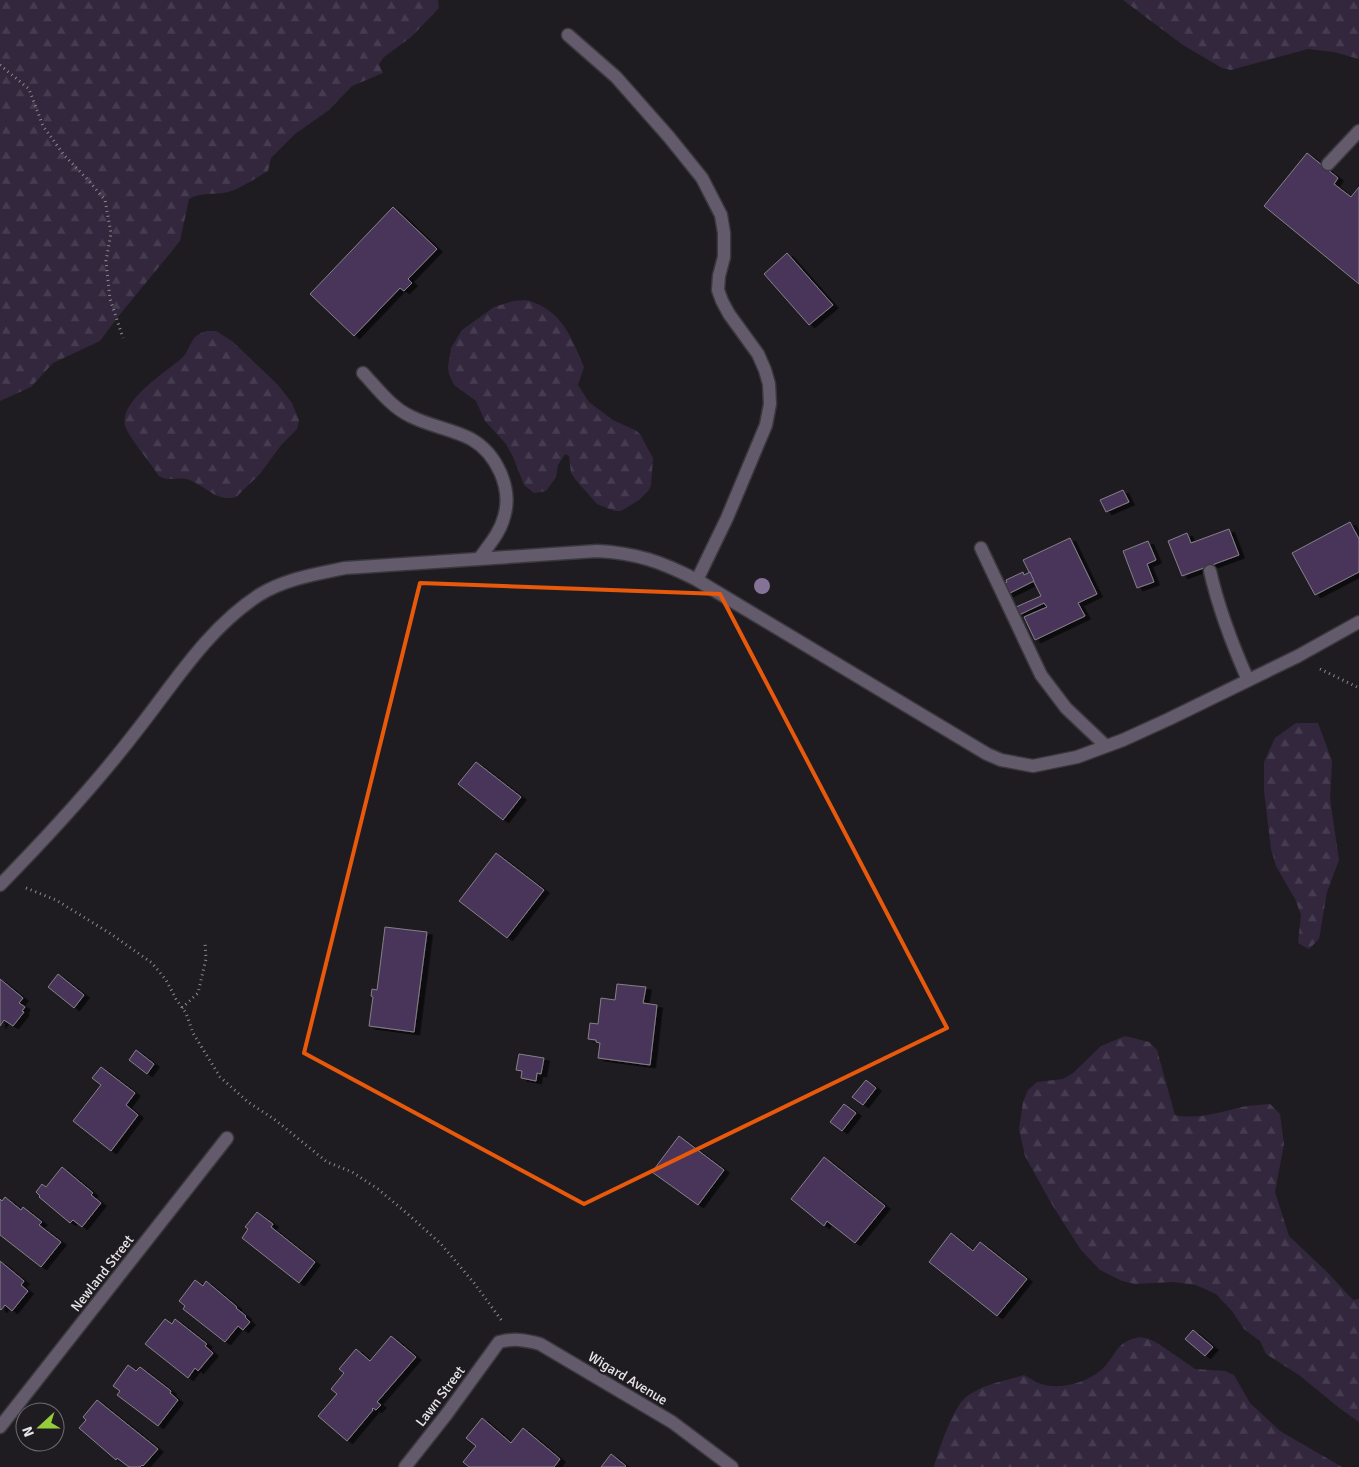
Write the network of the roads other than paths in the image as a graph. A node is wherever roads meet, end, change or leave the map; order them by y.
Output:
1 (568, 35) dead end
2 (1359, 131) edge
3 (1328, 164) dead end
4 (363, 373) dead end
5 (981, 548) dead end
6 (479, 559) junction
7 (1210, 571) dead end
8 (697, 580) junction
9 (1359, 622) edge
10 (1248, 680) junction
11 (1106, 746) junction
12 (3, 882) edge
13 (227, 1138) dead end
14 (499, 1342) joint
15 (0, 1427) edge
16 (405, 1467) edge
17 (732, 1467) edge

1 - 8 street
2 - 3 street
4 - 6 street
5 - 11 street
6 - 8 street
6 - 12 street
7 - 10 street
8 - 11 street
9 - 10 street
10 - 11 street
13 - 15 street, Newland Street
14 - 16 street, Lawn Street
14 - 17 street, Wigard Avenue

